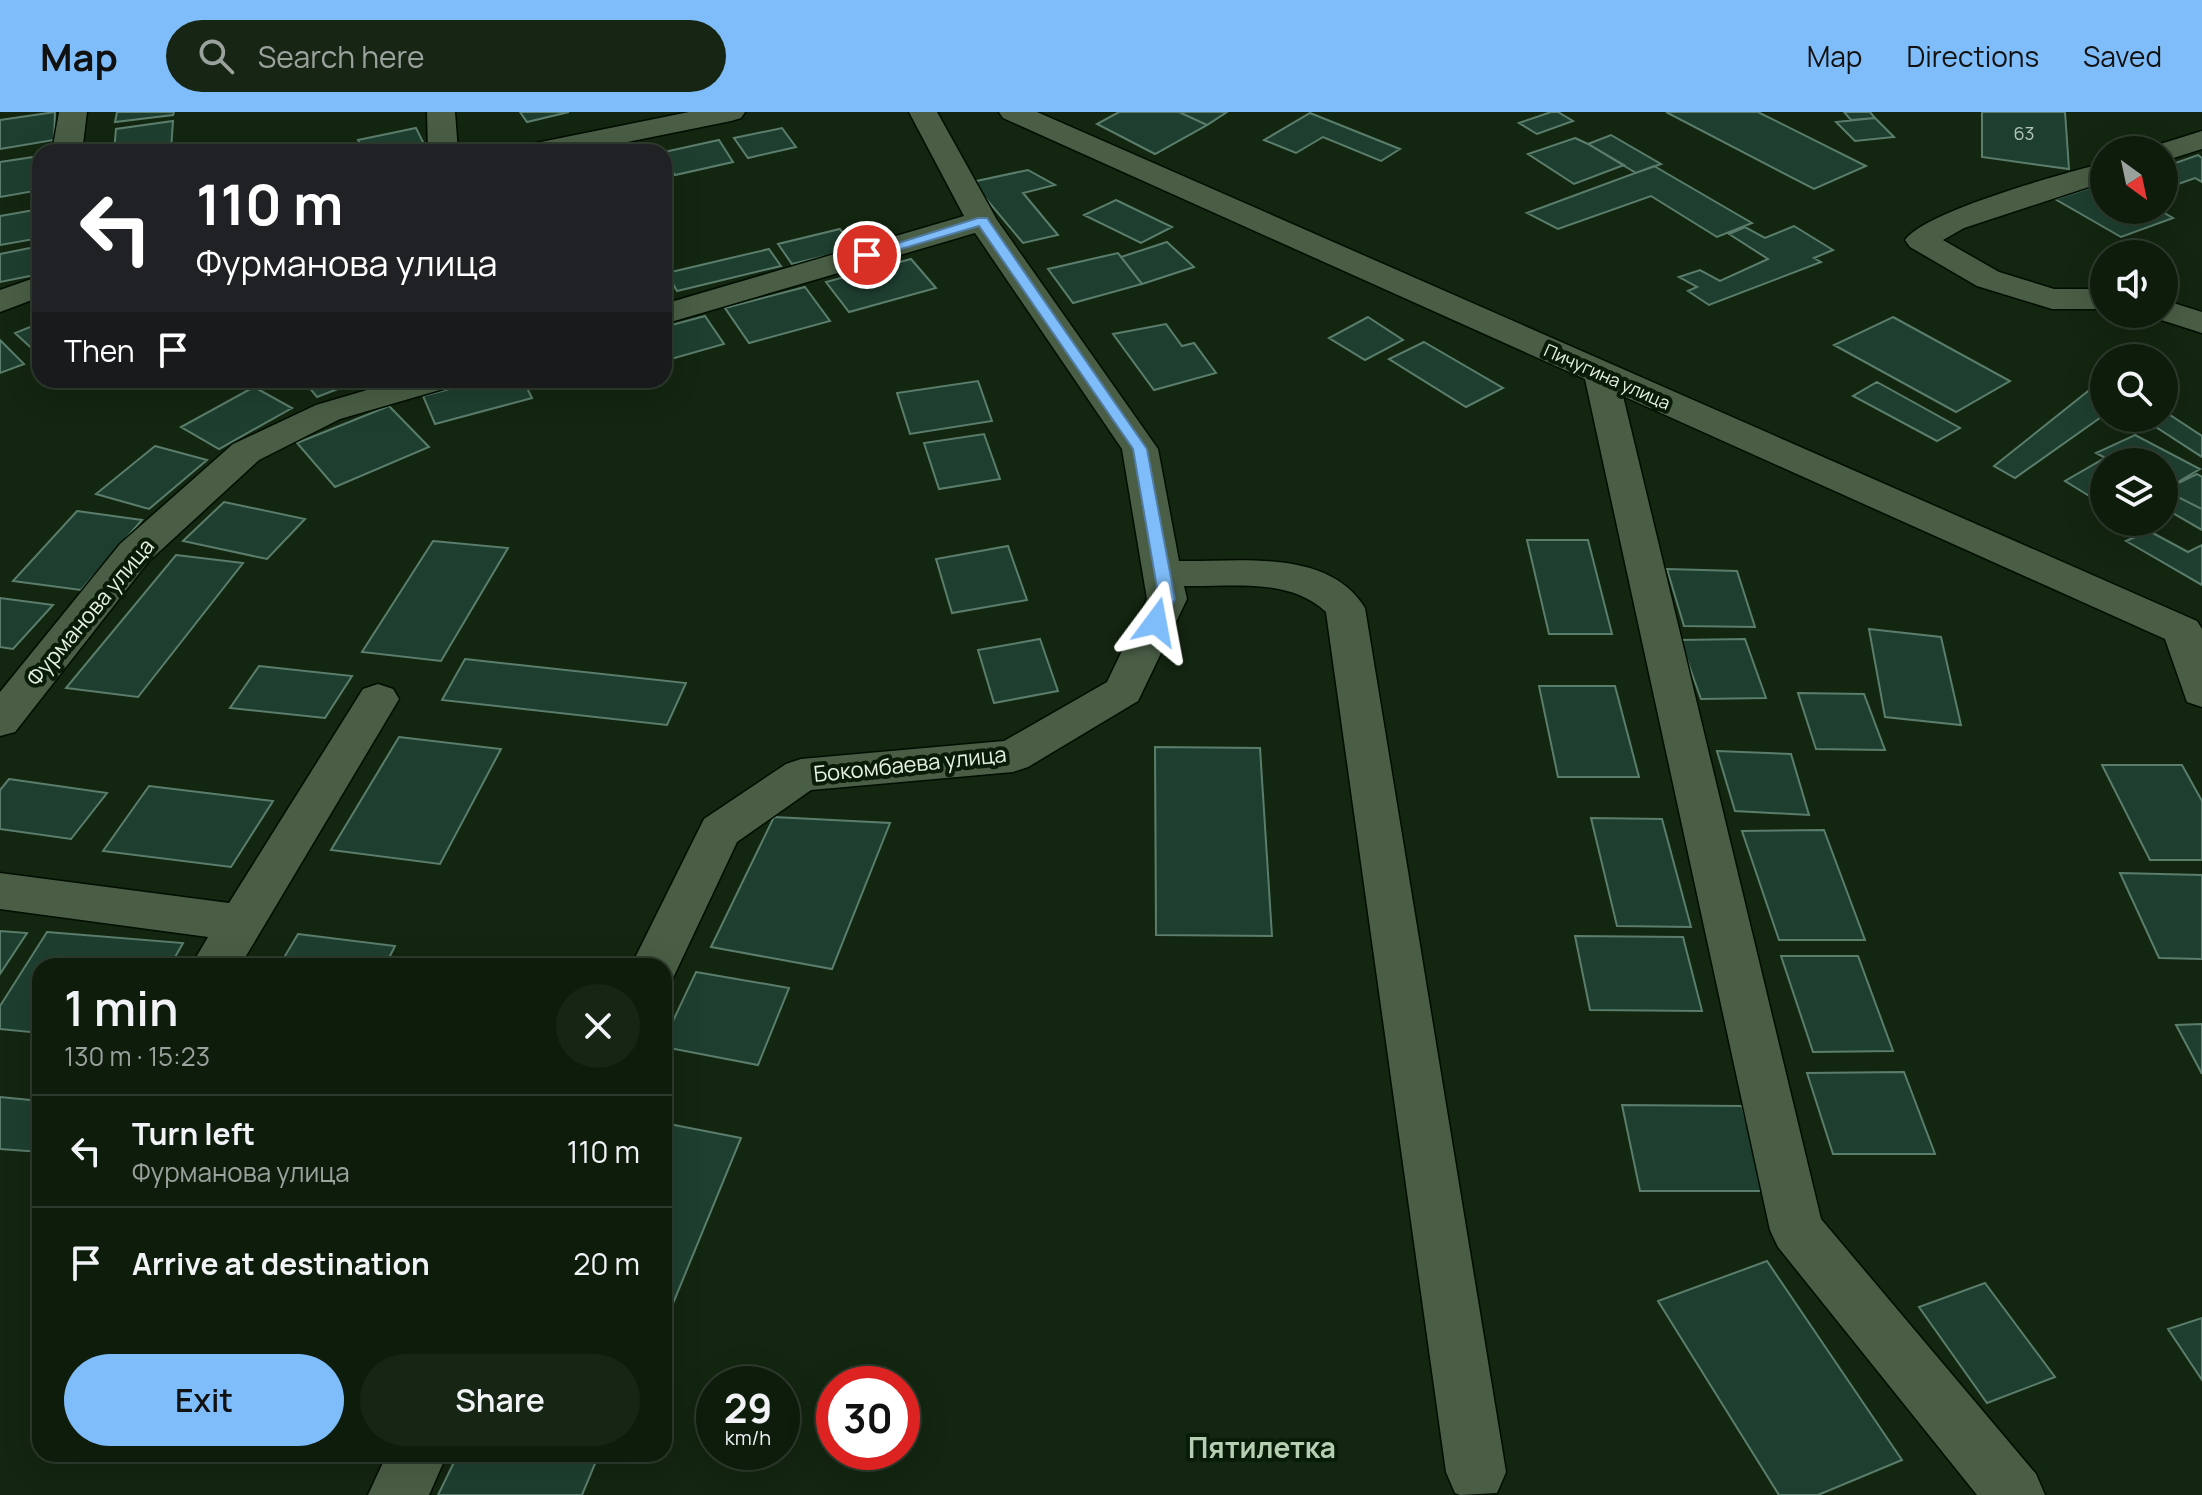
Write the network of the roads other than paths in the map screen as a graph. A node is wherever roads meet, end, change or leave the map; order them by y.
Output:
1 (73, 112) edge
2 (441, 112) edge
3 (731, 112) edge
4 (923, 112) edge
5 (1013, 112) edge
6 (2202, 140) edge
7 (68, 144) edge
8 (443, 144) edge
9 (575, 144) edge
10 (2178, 148) edge
11 (2090, 177) edge
12 (982, 221) junction
13 (32, 289) edge
14 (2090, 299) edge
15 (0, 302) edge
16 (672, 312) edge
17 (2178, 315) edge
18 (2202, 323) edge
19 (1601, 374) junction
20 (410, 388) edge
21 (1163, 573) junction
22 (2192, 626) edge
23 (2202, 692) edge
24 (378, 699) dead end
25 (0, 721) edge
26 (0, 891) edge
27 (241, 923) junction
28 (220, 958) edge
29 (659, 958) edge
30 (414, 1462) edge
31 (1476, 1472) dead end
32 (398, 1495) edge
33 (2015, 1495) edge

1 - 7 street
2 - 8 street
3 - 9 street
4 - 12 street, Бокомбаева улица
5 - 19 street, Пичугина улица
6 - 10 street
11 - 14 street
12 - 16 street
12 - 21 street, Бокомбаева улица
13 - 15 street
17 - 18 street
19 - 22 street, Пичугина улица
19 - 33 street
20 - 25 street, Фурманова улица
21 - 29 street, Бокомбаева улица
21 - 31 street
22 - 23 street
24 - 27 street
26 - 27 street
27 - 28 street
30 - 32 street

